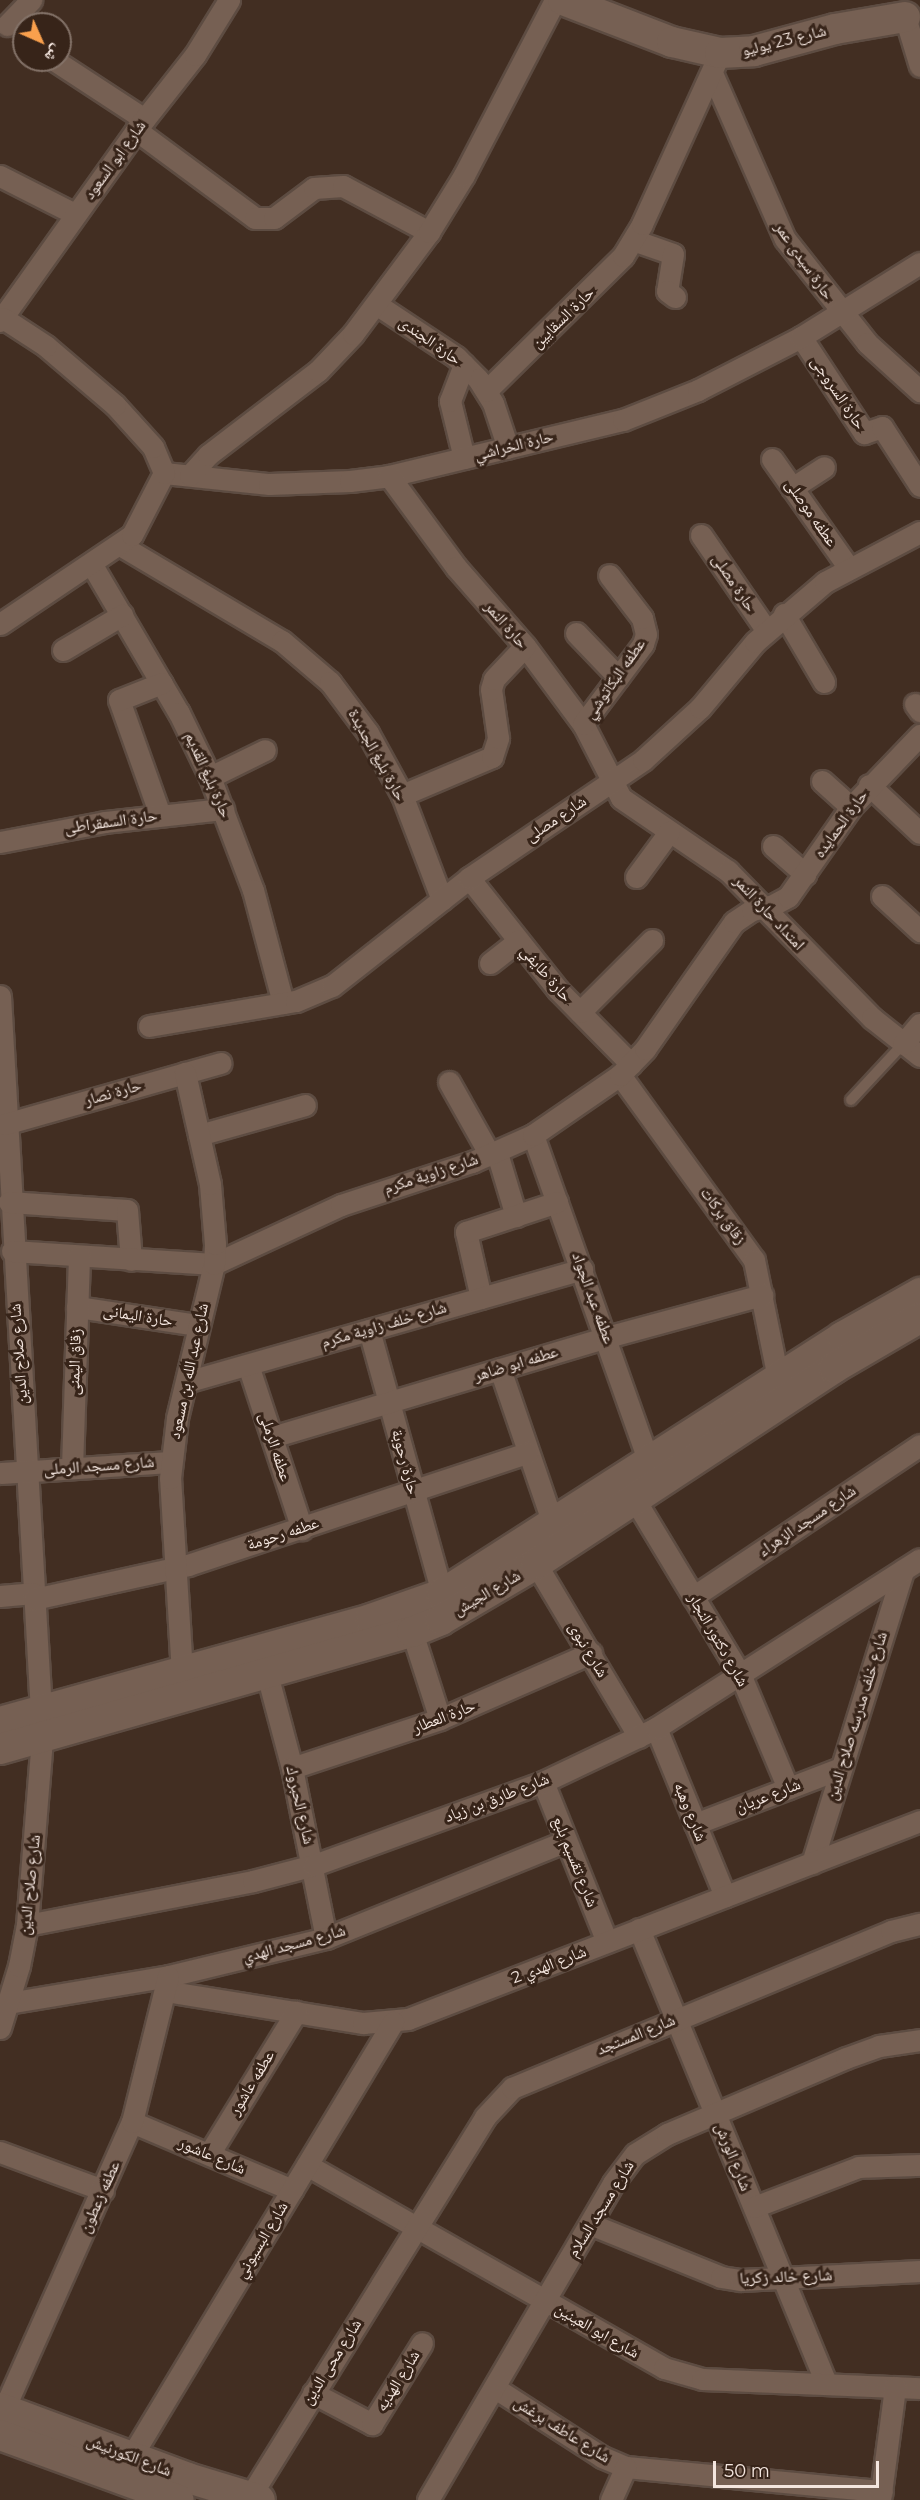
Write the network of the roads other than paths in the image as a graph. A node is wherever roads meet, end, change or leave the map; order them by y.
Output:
1 (31, 0) edge
2 (229, 0) edge
3 (555, 0) edge
4 (563, 0) edge
5 (880, 0) edge
6 (912, 20) edge
7 (10, 28) edge
8 (716, 63) junction
9 (920, 66) edge
10 (70, 72) edge
11 (140, 124) junction
12 (0, 176) edge
13 (75, 214) junction
14 (429, 232) junction
15 (633, 240) junction
16 (920, 263) edge
17 (675, 297) dead end
18 (376, 304) junction
19 (841, 312) junction
20 (1, 319) edge
21 (801, 337) junction
22 (464, 364) junction
23 (486, 390) junction
24 (920, 391) edge
25 (508, 448) junction
26 (464, 459) junction
27 (772, 459) dead end
28 (824, 467) dead end
29 (164, 473) junction
30 (190, 475) junction
31 (389, 476) junction
32 (920, 486) edge
33 (792, 488) junction
34 (920, 532) edge
35 (701, 535) dead end
36 (120, 545) junction
37 (92, 565) junction
38 (849, 568) junction
39 (609, 575) dead end
40 (784, 614) junction
41 (122, 615) junction
42 (0, 624) edge
43 (767, 631) junction
44 (576, 633) dead end
45 (525, 646) junction
46 (63, 650) dead end
47 (618, 677) junction
48 (824, 682) dead end
49 (162, 683) junction
50 (583, 724) junction
51 (920, 735) edge
52 (266, 750) dead end
53 (210, 777) junction
54 (822, 781) dead end
55 (611, 782) junction
56 (869, 785) junction
57 (402, 795) junction
58 (851, 807) junction
59 (223, 809) junction
60 (160, 815) junction
61 (669, 832) junction
62 (920, 833) edge
63 (0, 842) edge
64 (773, 846) dead end
65 (805, 874) junction
66 (636, 877) dead end
67 (469, 878) junction
68 (882, 896) dead end
69 (442, 900) junction
70 (761, 908) junction
71 (920, 931) edge
72 (652, 940) dead end
73 (518, 941) junction
74 (490, 963) dead end
75 (0, 996) edge
76 (283, 1003) junction
77 (580, 1012) junction
78 (920, 1024) edge
79 (149, 1026) dead end
80 (911, 1050) edge
81 (221, 1063) dead end
82 (626, 1069) junction
83 (184, 1073) junction
84 (449, 1082) dead end
85 (851, 1100) dead end
86 (305, 1105) dead end
87 (4, 1134) edge
88 (199, 1135) junction
89 (533, 1135) junction
90 (494, 1154) junction
91 (557, 1202) junction
92 (6, 1207) edge
93 (516, 1216) junction
94 (12, 1251) junction
95 (79, 1256) junction
96 (131, 1260) junction
97 (214, 1264) junction
98 (582, 1269) junction
99 (920, 1293) edge
100 (762, 1295) junction
101 (481, 1298) junction
102 (77, 1306) junction
103 (920, 1318) edge
104 (198, 1325) junction
105 (369, 1330) junction
106 (607, 1337) junction
107 (10, 1356) edge
108 (248, 1365) junction
109 (500, 1369) junction
110 (778, 1378) junction
111 (186, 1382) junction
112 (389, 1402) junction
113 (713, 1434) junction
114 (272, 1437) junction
115 (920, 1445) edge
116 (527, 1453) junction
117 (171, 1462) junction
118 (649, 1463) junction
119 (72, 1468) junction
120 (26, 1471) junction
121 (0, 1473) edge
122 (413, 1490) junction
123 (634, 1500) junction
124 (553, 1524) junction
125 (302, 1529) junction
126 (536, 1564) junction
127 (911, 1564) edge
128 (174, 1569) junction
129 (442, 1594) junction
130 (0, 1596) edge
131 (33, 1596) junction
132 (693, 1597) junction
133 (412, 1632) junction
134 (591, 1653) junction
135 (182, 1673) junction
136 (267, 1674) junction
137 (740, 1674) junction
138 (440, 1719) junction
139 (0, 1722) edge
140 (41, 1725) junction
141 (648, 1732) junction
142 (0, 1749) edge
143 (292, 1768) junction
144 (841, 1768) junction
145 (543, 1782) junction
146 (788, 1788) junction
147 (920, 1821) edge
148 (695, 1824) junction
149 (566, 1841) junction
150 (812, 1863) junction
151 (314, 1865) junction
152 (725, 1896) junction
153 (920, 1924) edge
154 (27, 1925) junction
155 (639, 1929) junction
156 (326, 1938) junction
157 (607, 1942) junction
158 (167, 1983) junction
159 (8, 2003) junction
160 (296, 2012) junction
161 (677, 2019) junction
162 (393, 2022) junction
163 (0, 2028) edge
164 (920, 2040) edge
165 (716, 2114) junction
166 (132, 2122) junction
167 (0, 2152) edge
168 (209, 2154) junction
169 (307, 2165) junction
170 (920, 2165) edge
171 (103, 2190) junction
172 (292, 2190) junction
173 (754, 2207) junction
174 (590, 2224) junction
175 (415, 2227) junction
176 (920, 2271) edge
177 (785, 2278) junction
178 (546, 2302) junction
179 (422, 2343) dead end
180 (827, 2384) junction
181 (895, 2387) junction
182 (495, 2388) junction
183 (920, 2388) edge
184 (314, 2393) junction
185 (1, 2417) edge
186 (131, 2457) junction
187 (627, 2467) junction
188 (881, 2496) edge
189 (255, 2499) edge
190 (179, 2500) edge
191 (429, 2500) edge
192 (611, 2500) edge

1 - 7 street
2 - 11 street, شارع ابو السعود
3 - 14 street
4 - 8 main road, شارع 23 يوليو
5 - 6 main road
6 - 8 main road, شارع 23 يوليو
6 - 9 street
8 - 15 street, حارة السقايين
8 - 19 street, حارة سيدى عمر
10 - 11 street
11 - 13 street, شارع ابو السعود
11 - 14 street
12 - 13 street
13 - 20 street, شارع ابو السعود
14 - 18 street
15 - 17 street
15 - 23 street, حارة السقايين
16 - 19 street, حارة الخراشي
18 - 22 street, حارة الجندى
18 - 30 street
19 - 21 street, حارة الخراشي
19 - 24 street, حارة سيدى عمر
20 - 29 street
21 - 25 street, حارة الخراشي
21 - 32 street, حارة السروجى
22 - 23 street, حارة الجندى
22 - 26 street
23 - 25 street, حارة الجندى
25 - 26 street, حارة الخراشي
26 - 31 street, حارة الخراشي
27 - 33 street, عطفه موصلى
28 - 33 street
29 - 30 street, حارة الخراشي
29 - 36 street
30 - 31 street, حارة الخراشي
31 - 45 street, حارة النمر
33 - 38 street, عطفه موصلى
34 - 38 street, شارع مصلى
35 - 43 street, حارة مصلى
36 - 37 street
36 - 57 street, حارة بليغ الجديدة
37 - 41 street, حارة بليغ القديم
37 - 42 street
38 - 40 street, شارع مصلى
39 - 47 street, عطفه البكاتوشي
40 - 43 street, شارع مصلى
40 - 48 street
41 - 46 street
41 - 49 street, حارة بليغ القديم
43 - 55 street, شارع مصلى
44 - 47 street
45 - 50 street, حارة النمر
45 - 57 street
47 - 50 street, عطفه البكاتوشي
49 - 53 street, حارة بليغ القديم
49 - 60 street
50 - 55 street, حارة النمر
51 - 56 street, حارة الحمايده
52 - 53 street
53 - 59 street, حارة بليغ القديم
54 - 58 street
55 - 61 street, امتداد حارة النمر
55 - 67 street, شارع مصلى
56 - 58 street, حارة الحمايده
56 - 62 street
57 - 69 street, حارة بليغ الجديدة
58 - 65 street, حارة الحمايده
59 - 60 street, حارة السمقراطى
59 - 76 street, حارة بليغ القديم
60 - 63 street, حارة السمقراطى
61 - 66 street
61 - 70 street, امتداد حارة النمر
64 - 65 street
65 - 70 street, حارة الحمايده
67 - 69 street, شارع مصلى
67 - 73 street, حارة طايفي
68 - 71 street
69 - 76 street, شارع مصلى
70 - 80 street, امتداد حارة النمر
70 - 82 street, شارع زاوية مكرم
72 - 77 street
73 - 74 street
73 - 77 street, حارة طايفي
75 - 87 street, شارع صلاح الدين
76 - 79 street, شارع مصلى
77 - 82 street, حارة طايفي
78 - 80 street
80 - 85 lane
81 - 83 street, حارة نصار
82 - 89 street, شارع زاوية مكرم
82 - 100 street, زقاق بركات
83 - 87 street, حارة نصار
83 - 88 street, شارع عبد الله بن مسعود
84 - 90 street
86 - 88 street
87 - 92 street, شارع صلاح الدين
88 - 97 street, شارع عبد الله بن مسعود
89 - 90 street, شارع زاوية مكرم
89 - 91 street, عطفه عبد الجواد
90 - 93 street
90 - 97 street, شارع زاوية مكرم
91 - 93 street
91 - 98 street, عطفه عبد الجواد
92 - 94 street, شارع صلاح الدين
92 - 96 street
93 - 101 street
94 - 95 street, شارع زاوية مكرم
94 - 107 street, شارع صلاح الدين
95 - 96 street, شارع زاوية مكرم
95 - 102 street, زقاق اليمنى
96 - 97 street, شارع زاوية مكرم
97 - 104 street, شارع عبد الله بن مسعود
98 - 101 street, شارع خلف زاوية مكرم
98 - 106 street, عطفه عبد الجواد
99 - 110 main road, شارع الجيش
100 - 106 street, عطفه ابو ضاهر
100 - 110 street, زقاق بركات
101 - 105 street, شارع خلف زاوية مكرم
102 - 104 street, حارة اليمانى
102 - 119 street, زقاق اليمنى
103 - 113 main road, شارع الجيش
104 - 111 street, شارع عبد الله بن مسعود
105 - 108 street, شارع خلف زاوية مكرم
105 - 112 street, حارة رحوبة
106 - 109 street, عطفه ابو ضاهر
106 - 118 street, عطفه عبد الجواد
107 - 120 street, شارع صلاح الدين
108 - 111 street, شارع خلف زاوية مكرم
108 - 114 street, عطفه الرملى
109 - 112 street, عطفه ابو ضاهر
109 - 116 street
110 - 113 main road, شارع الجيش
111 - 117 street, شارع عبد الله بن مسعود
112 - 114 street, عطفه ابو ضاهر
112 - 122 street, حارة رحوبة
113 - 118 main road, شارع الجيش
113 - 123 main road, شارع الجيش
114 - 125 street, عطفه الرملى
115 - 132 street, شارع مسجد الزهراء
116 - 122 street, عطفه رحومة
116 - 124 street
117 - 119 street, شارع مسجد الرملى
117 - 128 street, شارع عبد الله بن مسعود
118 - 124 main road, شارع الجيش
119 - 120 street, شارع مسجد الرملى
120 - 121 street, شارع مسجد الرملى
120 - 131 street, شارع صلاح الدين
122 - 125 street, عطفه رحومة
122 - 129 street, حارة رحوبة
123 - 126 main road, شارع الجيش
123 - 132 street, شارع دكتور النجار
124 - 129 main road, شارع الجيش
125 - 128 street, عطفه رحومة
126 - 133 main road, شارع الجيش
126 - 134 street, شارع نبوى
127 - 137 street, شارع طارق بن زياد
127 - 144 street, شارع خلف مدرسه صلاح الدين
128 - 131 street, عطفه رحومة
128 - 135 street, شارع عبد الله بن مسعود
129 - 135 main road, شارع الجيش
130 - 131 street
131 - 140 street, شارع صلاح الدين
132 - 137 street, شارع دكتور النجار
133 - 136 main road, شارع الجيش
133 - 138 street
134 - 138 street, حارة العطار
134 - 141 street, شارع نبوى
135 - 140 main road, شارع الجيش
136 - 140 main road, شارع الجيش
136 - 143 street, شارع الحبروك
137 - 141 street, شارع طارق بن زياد
137 - 146 street, شارع دكتور النجار
138 - 143 street, حارة العطار
139 - 140 main road, شارع الجيش
140 - 142 main road, شارع الجيش
140 - 154 street, شارع صلاح الدين
141 - 145 street, شارع طارق بن زياد
141 - 148 street, شارع وهبه
143 - 151 street, شارع الحبروك
144 - 146 street, شارع عريان
144 - 150 street, شارع خلف مدرسه صلاح الدين
145 - 149 street, شارع تقسيم بلبع
145 - 151 street, شارع طارق بن زياد
146 - 148 street, شارع عريان
147 - 150 street, شارع الهدي 2
148 - 152 street, شارع وهبه
149 - 156 street, شارع مسجد الهدي
149 - 157 street, شارع تقسيم بلبع
150 - 152 street, شارع الهدي 2
151 - 154 street, شارع طارق بن زياد
151 - 156 street, شارع الحبروك
152 - 155 street, شارع الهدي 2
153 - 161 street, شارع المستجد
154 - 159 street, شارع صلاح الدين
155 - 157 street, شارع الهدي 2
155 - 161 street, شارع الورش
156 - 158 street, شارع مسجد الهدي
157 - 162 street, شارع الهدي 2
158 - 159 street, شارع مسجد الهدي
158 - 160 street, شارع الهدي 2
158 - 166 street, عطفه زعطون
159 - 163 street, شارع صلاح الدين
160 - 162 street, شارع الهدي 2
160 - 168 street, عطفه عاشور
161 - 165 street, شارع الورش
161 - 175 street, شارع المستجد
162 - 169 street, شارع البسيوني
164 - 165 street, شارع مسجد السلام
165 - 173 street, شارع الورش
165 - 174 street, شارع مسجد السلام
166 - 168 street, شارع عاشور
166 - 171 street, عطفه زعطون
167 - 171 street
168 - 172 street, شارع عاشور
169 - 172 street, شارع البسيوني
169 - 175 street, شارع ابو العينين
170 - 173 street
171 - 185 street, عطفه زعطون
172 - 186 street, شارع البسيوني
173 - 177 street, شارع الورش
174 - 177 street, شارع خالد زكريا
174 - 178 street, شارع مسجد السلام
175 - 178 street, شارع ابو العينين
175 - 184 street, شارع محى الدين
176 - 177 street, شارع خالد زكريا
177 - 180 street, شارع الورش
178 - 180 street, شارع ابو العينين
178 - 182 street, شارع مسجد السلام
179 - 184 street, شارع الهديه
180 - 181 street, شارع ابو العينين
181 - 183 street, شارع ابو العينين
181 - 188 street
182 - 187 street, شارع عاطف برغش
182 - 191 street, شارع مسجد السلام
184 - 189 street, شارع محى الدين
185 - 186 main road, شارع الكورنيش
185 - 190 main road, شارع الكورنيش
186 - 189 main road, شارع الكورنيش
187 - 188 street, شارع عاطف برغش
187 - 192 street

